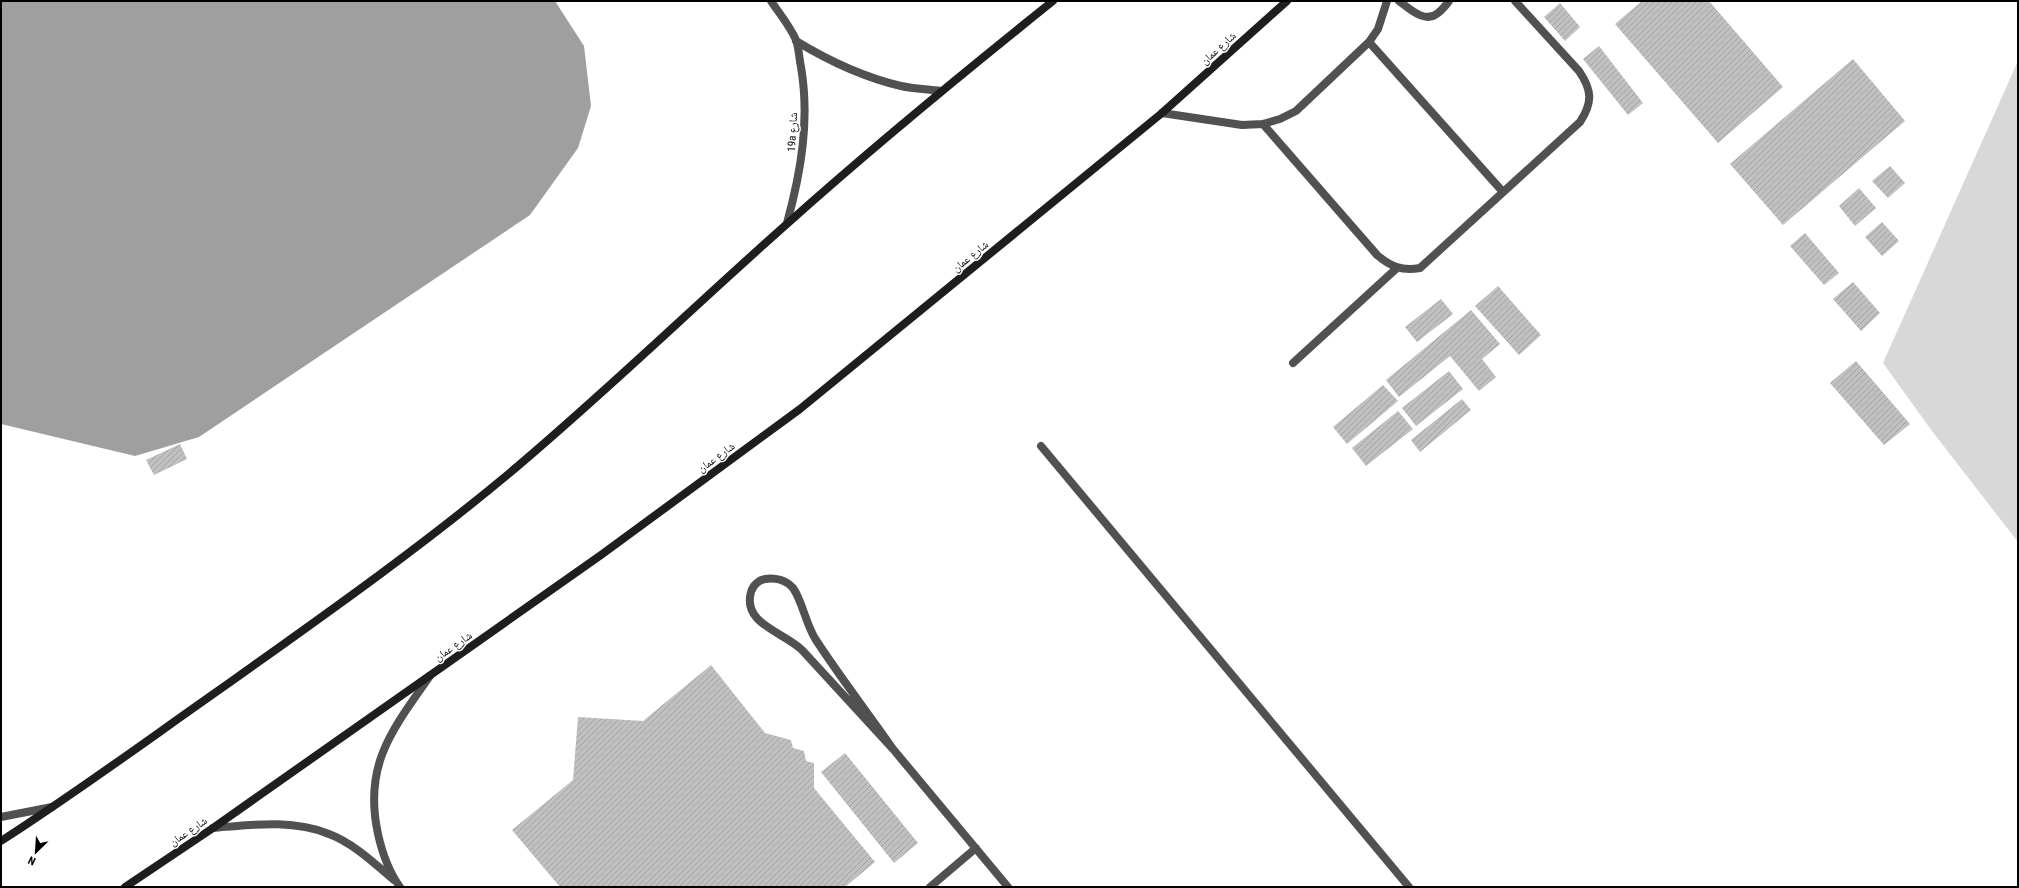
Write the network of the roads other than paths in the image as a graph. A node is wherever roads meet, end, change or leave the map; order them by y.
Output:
1 (771, 1) edge
2 (1052, 1) edge
3 (1287, 1) edge
4 (1388, 1) edge
5 (1399, 1) edge
6 (1449, 1) edge
7 (1515, 1) edge
8 (796, 41) junction
9 (1369, 42) junction
10 (941, 91) junction
11 (1162, 113) junction
12 (1263, 124) junction
13 (1503, 192) junction
14 (787, 223) junction
15 (1397, 268) junction
16 (1293, 363) dead end
17 (1041, 446) dead end
18 (431, 675) junction
19 (894, 749) junction
20 (53, 807) junction
21 (1, 817) edge
22 (213, 828) junction
23 (1, 841) edge
24 (976, 848) junction
25 (398, 884) edge
26 (125, 887) edge
27 (930, 887) edge
28 (1008, 887) edge
29 (1409, 887) edge

1 - 8 street, 19a شارع
2 - 10 street
3 - 11 street, شارع عمان
4 - 9 street
5 - 6 street
7 - 13 street
8 - 10 street, 19a شارع
8 - 14 street, 19a شارع
9 - 12 street
9 - 13 street
10 - 14 street
11 - 12 street
11 - 18 street, شارع عمان
12 - 15 street
13 - 15 street
14 - 20 street
15 - 16 street
17 - 29 street
18 - 22 street, شارع عمان
18 - 25 street
19 - 19 street
19 - 24 street
20 - 21 street
20 - 23 street
22 - 25 street
22 - 26 street, شارع عمان
24 - 27 street
24 - 28 street

